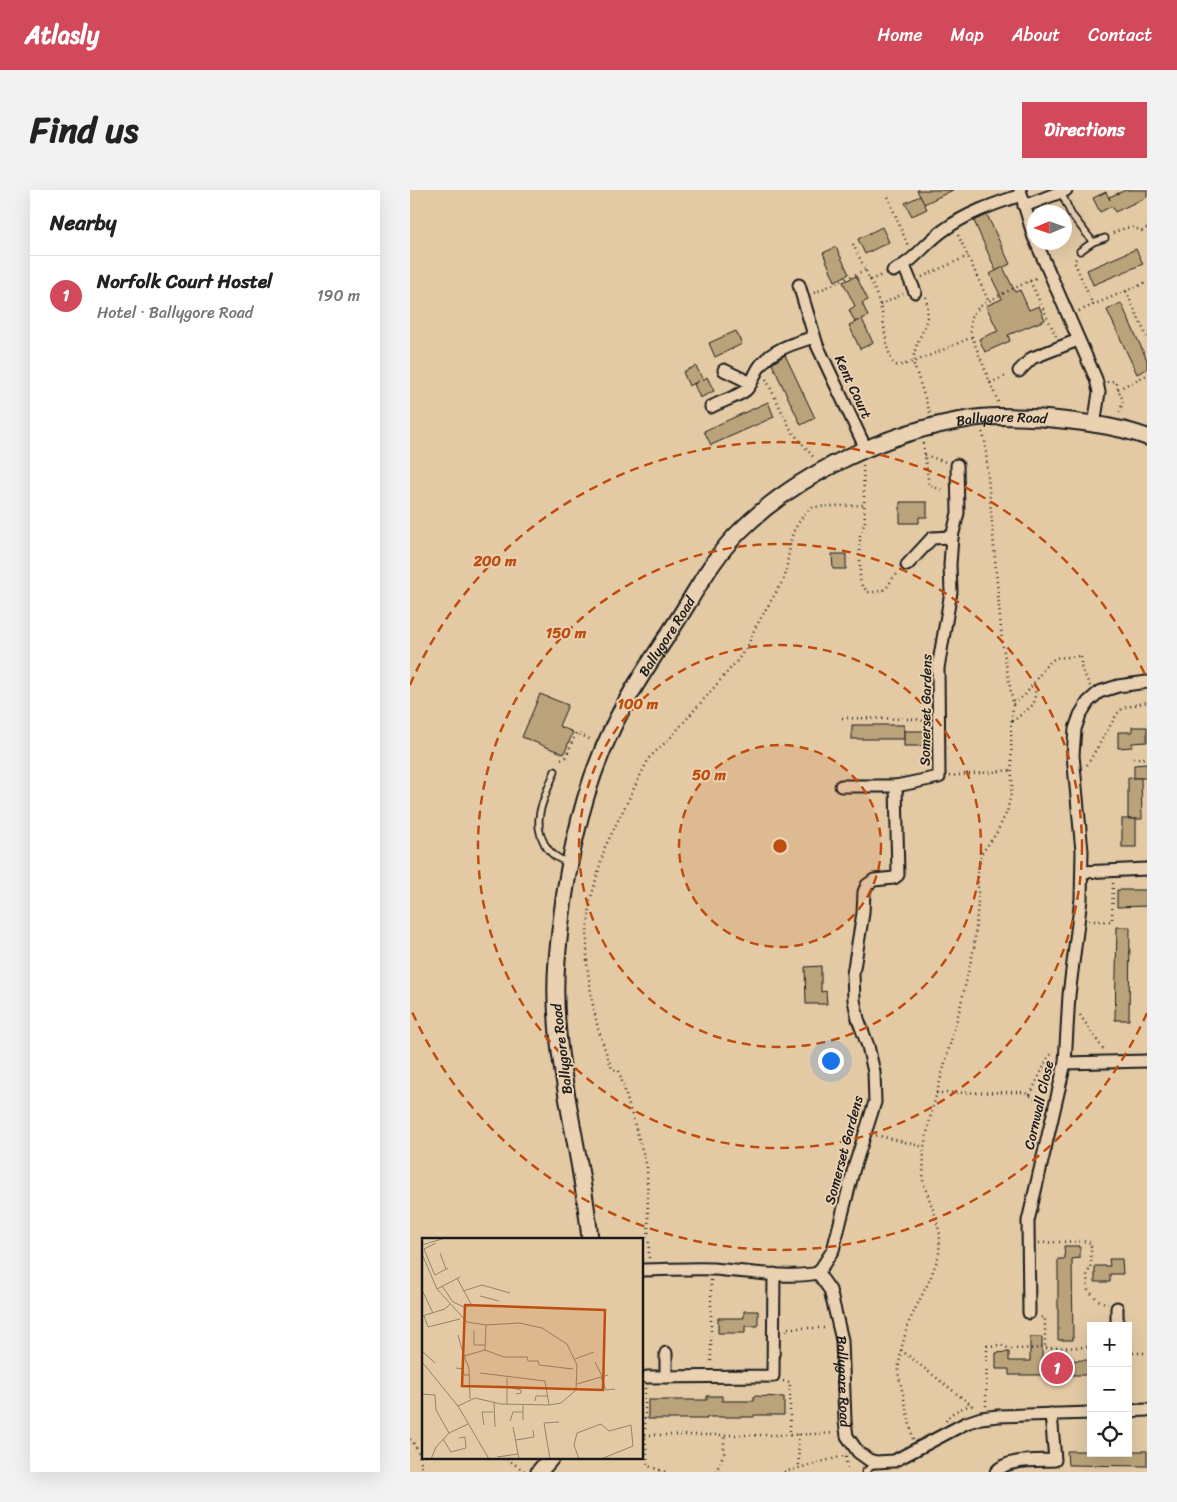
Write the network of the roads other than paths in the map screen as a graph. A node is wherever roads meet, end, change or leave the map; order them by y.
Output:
1 (1064, 191) edge
2 (1022, 197) edge
3 (1027, 214) edge
4 (1105, 238) road end
5 (1093, 242) junction
6 (1040, 250) edge
7 (1080, 251) road end
8 (908, 262) junction
9 (893, 271) dead end
10 (799, 285) dead end
11 (913, 287) road end
12 (814, 337) junction
13 (1078, 340) junction
14 (724, 370) dead end
15 (1018, 371) road end
16 (751, 383) junction
17 (711, 406) dead end
18 (1094, 426) junction
19 (1147, 437) edge
20 (863, 451) junction
21 (957, 465) road end
22 (952, 537) junction
23 (907, 565) road end
24 (1147, 682) edge
25 (555, 771) dead end
26 (841, 786) dead end
27 (896, 786) junction
28 (570, 863) junction
29 (1147, 869) edge
30 (1082, 872) junction
31 (1147, 1061) edge
32 (1065, 1063) junction
33 (590, 1238) edge
34 (646, 1270) edge
35 (818, 1273) junction
36 (774, 1274) junction
37 (1117, 1308) road end
38 (1028, 1313) road end
39 (1117, 1322) edge
40 (666, 1353) dead end
41 (666, 1376) junction
42 (648, 1377) road end
43 (1147, 1410) edge
44 (1132, 1411) edge
45 (1087, 1412) edge
46 (1051, 1414) junction
47 (549, 1460) edge
48 (876, 1462) junction
49 (1055, 1466) edge
50 (539, 1472) edge
51 (865, 1472) edge
52 (996, 1472) edge

1 - 2 street
1 - 5 lane
2 - 3 street
2 - 8 street
4 - 5 lane
5 - 7 lane
6 - 13 street
8 - 9 street
8 - 11 street
10 - 12 street, Kent Court
12 - 16 street
12 - 20 street, Kent Court
13 - 15 street
13 - 18 street
14 - 16 street
16 - 17 street
18 - 19 street, Ballygore Road
18 - 20 street, Ballygore Road
20 - 28 street, Ballygore Road
21 - 22 street, Somerset Gardens
22 - 23 street
22 - 27 street, Somerset Gardens
24 - 30 street, Cornwall Close
25 - 28 lane
26 - 27 street
27 - 35 street, Somerset Gardens
28 - 33 street, Ballygore Road
29 - 30 street
30 - 32 street, Cornwall Close
31 - 32 street
32 - 38 street, Cornwall Close
34 - 36 street
35 - 36 street
35 - 48 street, Ballygore Road
36 - 41 street
37 - 39 street
40 - 41 street
41 - 42 street
43 - 44 street
45 - 46 street
46 - 48 street
46 - 49 street
47 - 50 street
48 - 51 lane
49 - 52 street

